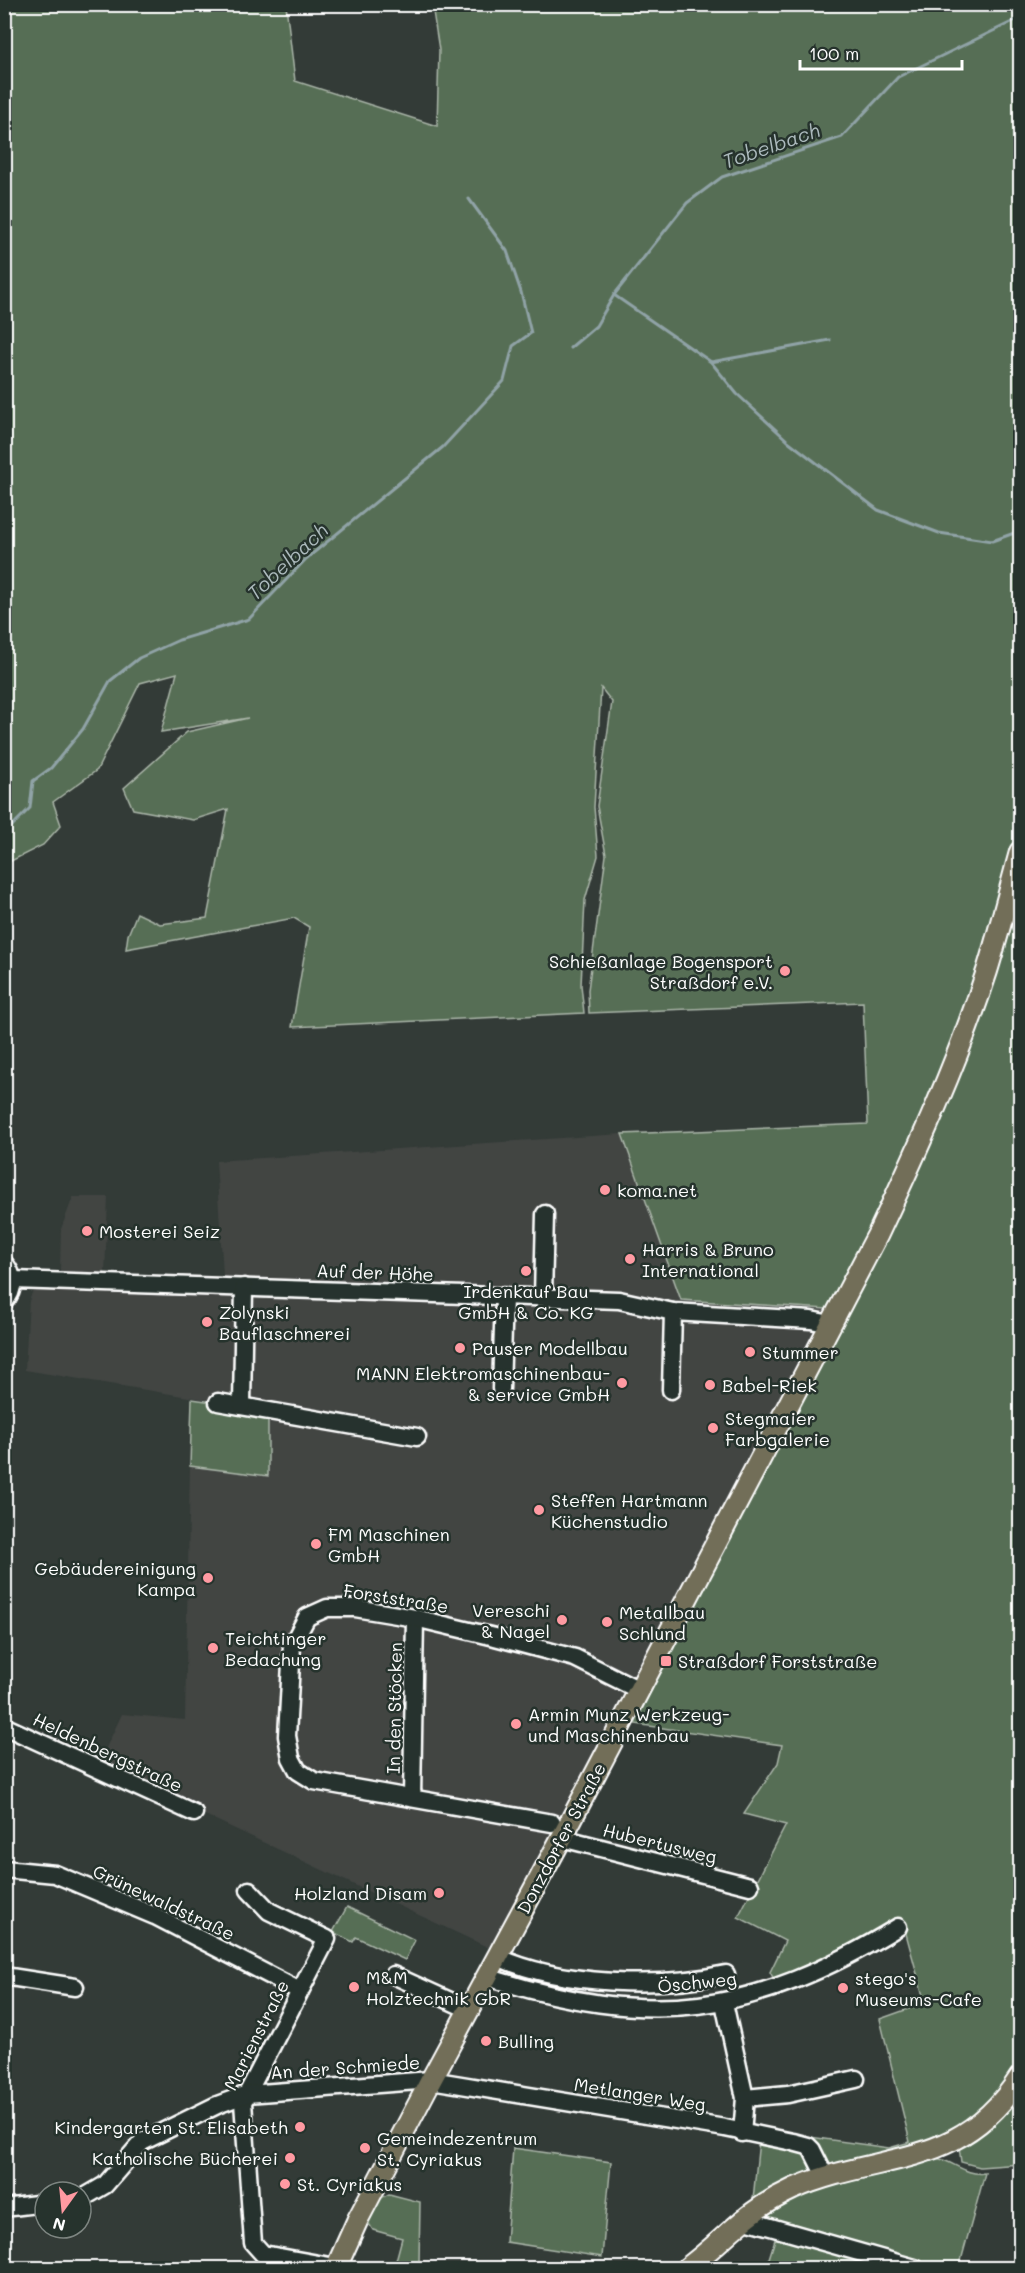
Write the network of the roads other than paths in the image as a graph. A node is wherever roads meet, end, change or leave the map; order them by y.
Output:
1 (1020, 852) edge
2 (545, 1214) dead end
3 (4, 1263) edge
4 (13, 1280) junction
5 (244, 1287) junction
6 (504, 1297) junction
7 (543, 1297) junction
8 (4, 1302) edge
9 (673, 1312) junction
10 (830, 1324) junction
11 (501, 1389) dead end
12 (671, 1390) dead end
13 (218, 1402) dead end
14 (242, 1405) junction
15 (417, 1437) dead end
16 (415, 1618) junction
17 (639, 1690) junction
18 (4, 1726) edge
19 (412, 1798) junction
20 (194, 1813) dead end
21 (557, 1830) junction
22 (4, 1869) edge
23 (750, 1886) dead end
24 (249, 1890) dead end
25 (898, 1927) dead end
26 (498, 1957) junction
27 (726, 1974) dead end
28 (393, 1975) dead end
29 (4, 1976) edge
30 (487, 1977) junction
31 (75, 1987) dead end
32 (300, 1991) junction
33 (724, 2003) junction
34 (470, 2010) junction
35 (1020, 2077) edge
36 (856, 2079) dead end
37 (431, 2080) junction
38 (247, 2094) junction
39 (745, 2098) junction
40 (742, 2133) junction
41 (825, 2176) junction
42 (93, 2192) edge
43 (33, 2205) edge
44 (4, 2208) edge
45 (742, 2219) junction
46 (338, 2268) edge
47 (687, 2268) edge
48 (915, 2268) edge

1 - 10 main road, Donzdorfer Straße
2 - 7 street
3 - 4 street
4 - 5 street, Auf der Höhe
4 - 8 street
5 - 6 street, Auf der Höhe
5 - 14 street
6 - 7 street, Auf der Höhe
6 - 11 street
7 - 9 street, Auf der Höhe
9 - 10 street, Auf der Höhe
9 - 12 street
10 - 17 main road, Donzdorfer Straße
13 - 14 street
14 - 15 street
16 - 17 street, Forststraße
16 - 19 street, In den Stöcken
16 - 19 street, Forststraße
17 - 21 main road, Donzdorfer Straße
18 - 20 street, Heldenbergstraße
19 - 21 street, Forststraße
21 - 23 street, Hubertusweg
21 - 26 main road, Donzdorfer Straße
22 - 32 street, Grünewaldstraße
24 - 32 street, Marienstraße
25 - 33 street, Öschweg
26 - 27 street
26 - 30 main road, Donzdorfer Straße
28 - 34 street
29 - 31 street
30 - 33 street, Öschweg
30 - 34 main road, Donzdorfer Straße
32 - 38 street, Marienstraße
33 - 39 street
34 - 37 main road, Donzdorfer Straße
35 - 41 main road
36 - 39 street
37 - 38 street, An der Schmiede
37 - 40 street, Metlanger Weg
37 - 46 main road, Donzdorfer Straße
38 - 42 street, An der Schmiede
38 - 46 street, Marienstraße
39 - 40 street
40 - 41 street, Metlanger Weg
41 - 45 main road
43 - 44 street
45 - 47 main road
45 - 48 street

